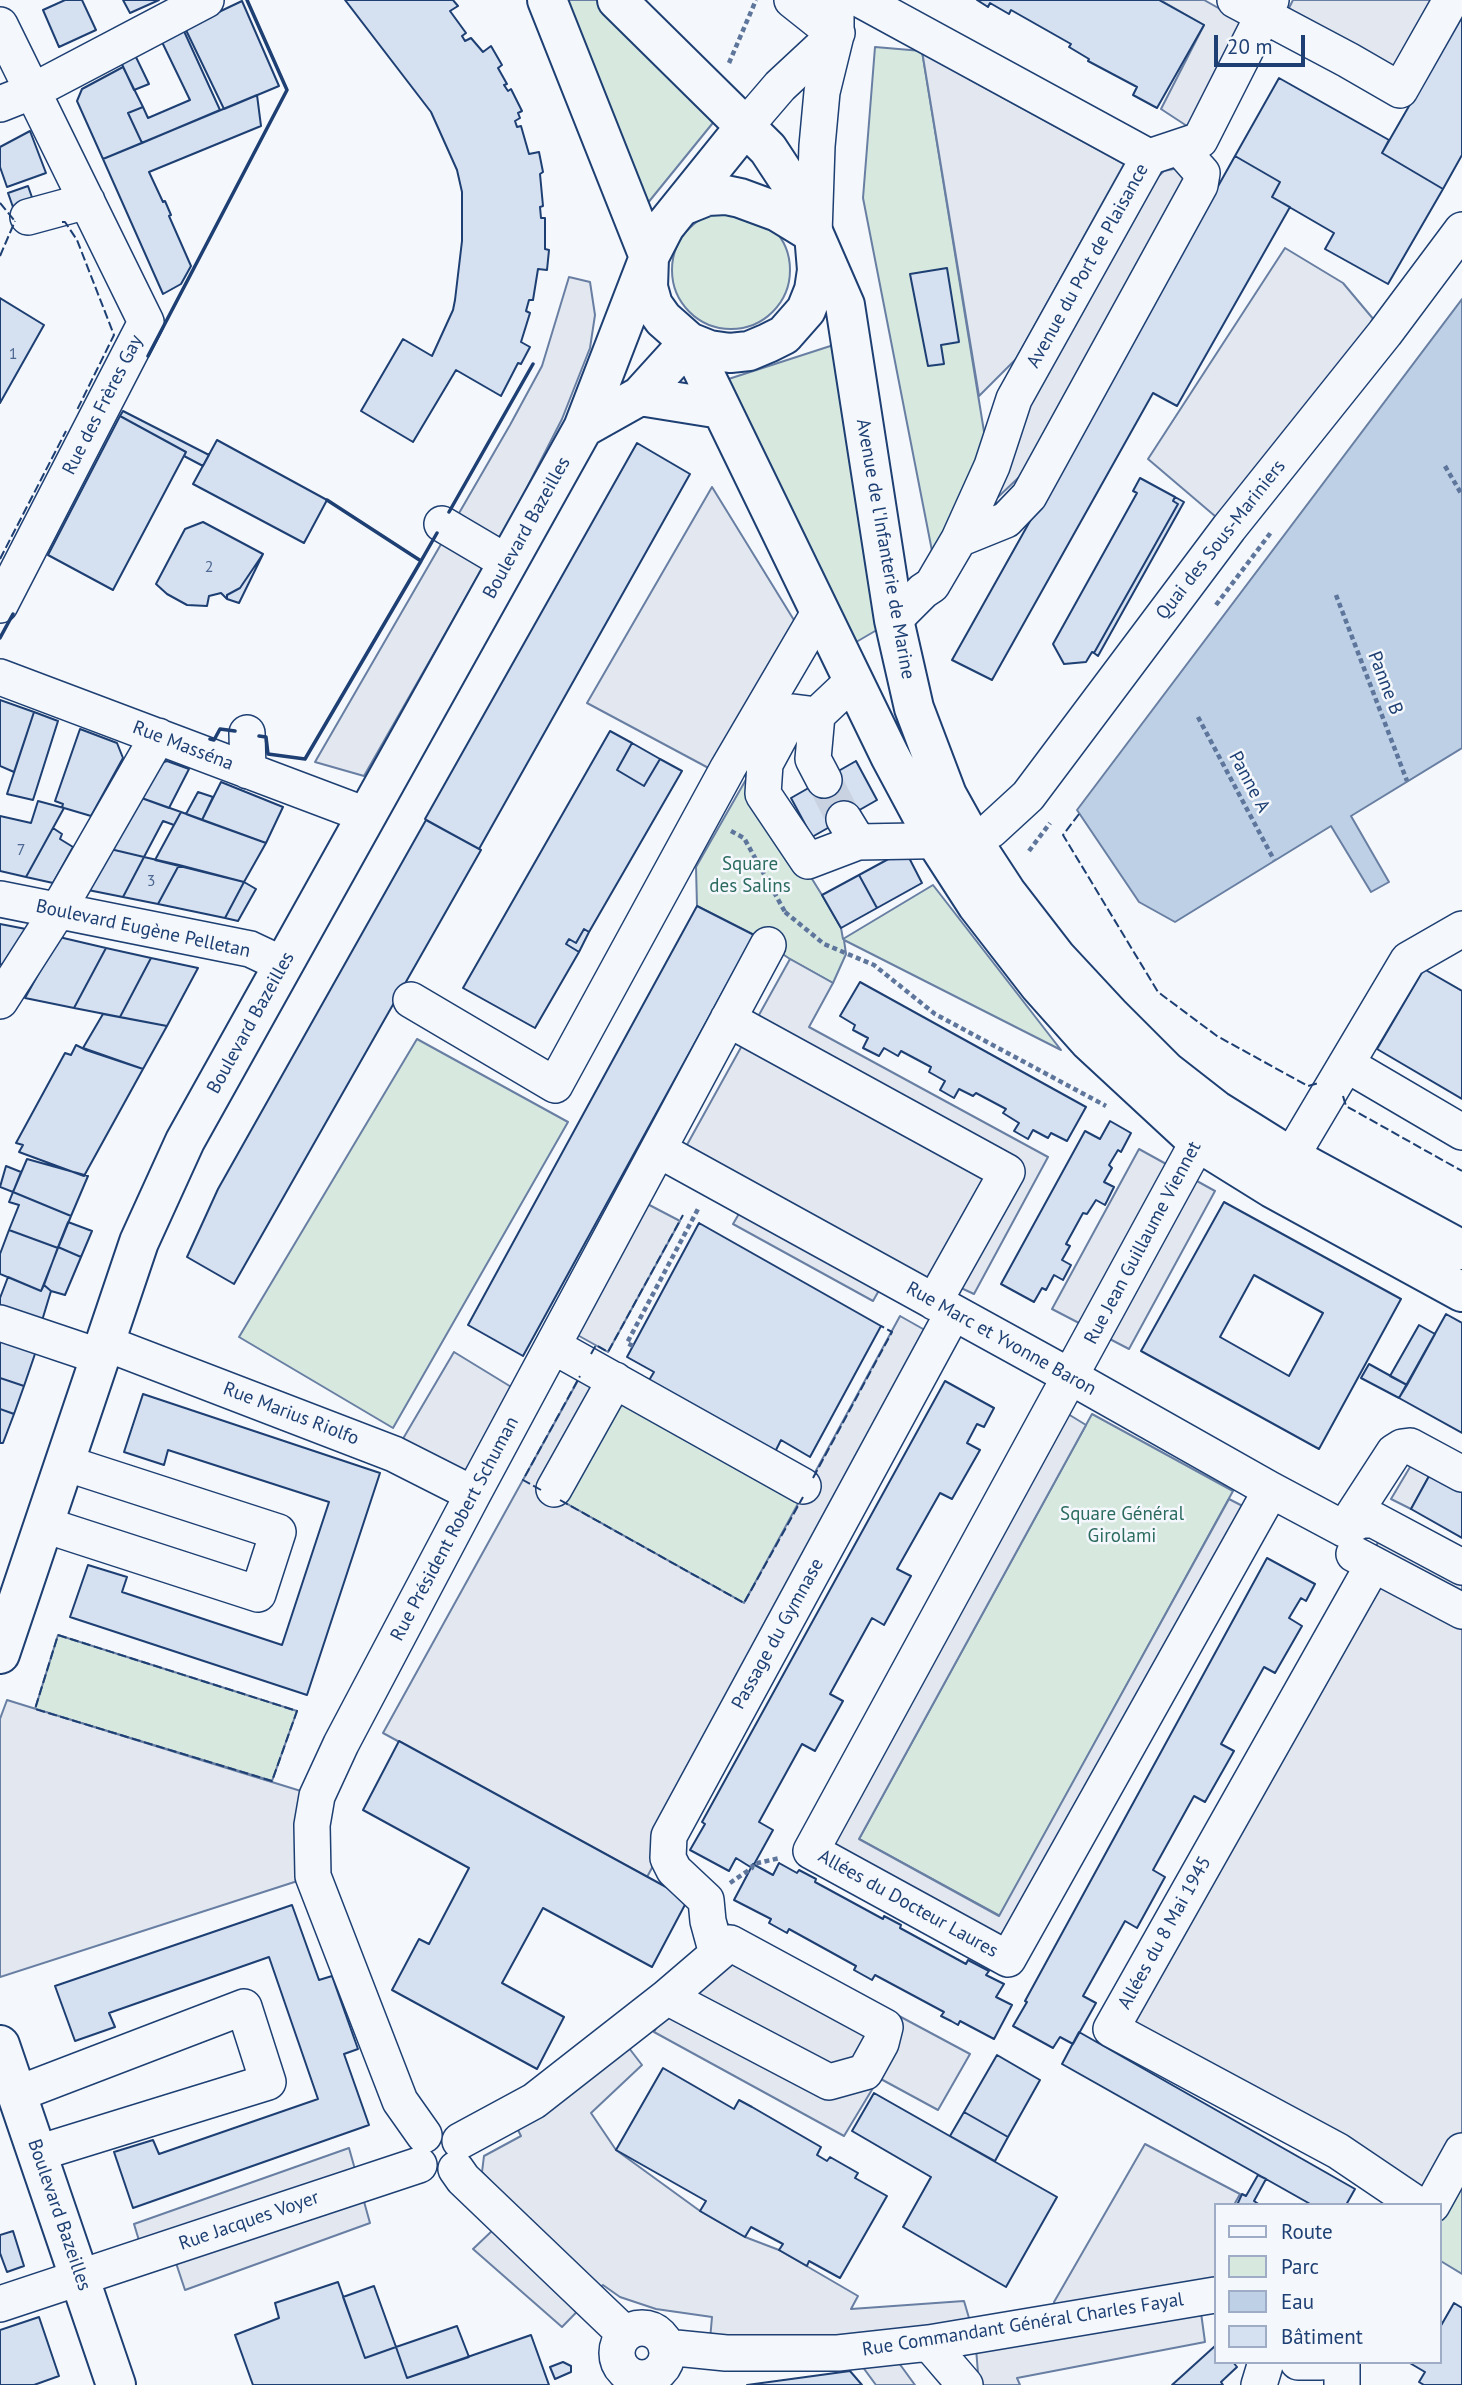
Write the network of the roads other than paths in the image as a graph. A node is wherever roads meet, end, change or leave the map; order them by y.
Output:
1 (206, 0) edge
2 (547, 0) edge
3 (617, 0) edge
4 (792, 0) edge
5 (835, 0) edge
6 (859, 0) edge
7 (1451, 0) edge
8 (1256, 5) edge
9 (0, 25) edge
10 (836, 35) junction
11 (33, 91) junction
12 (0, 104) edge
13 (744, 128) junction
14 (1164, 152) junction
15 (87, 201) junction
16 (682, 206) junction
17 (28, 217) dead end
18 (1462, 230) edge
19 (814, 234) junction
20 (649, 257) junction
21 (689, 342) junction
22 (640, 396) junction
23 (722, 409) junction
24 (583, 428) junction
25 (442, 524) dead end
26 (959, 539) junction
27 (508, 563) junction
28 (0, 605) edge
29 (820, 611) junction
30 (894, 620) junction
31 (0, 677) edge
32 (853, 681) junction
33 (817, 715) junction
34 (247, 733) dead end
35 (158, 736) junction
36 (248, 771) junction
37 (824, 780) tunnel mouth
38 (366, 815) junction
39 (954, 840) junction
40 (0, 899) edge
41 (57, 912) junction
42 (1462, 929) edge
43 (768, 945) road end
44 (284, 965) junction
45 (411, 1000) dead end
46 (0, 1001) edge
47 (728, 1020) junction
48 (1346, 1064) junction
49 (1207, 1126) junction
50 (1462, 1132) edge
51 (659, 1150) junction
52 (1282, 1172) junction
53 (1462, 1250) edge
54 (1462, 1292) edge
55 (944, 1308) junction
56 (0, 1323) edge
57 (553, 1346) junction
58 (103, 1350) junction
59 (1071, 1377) junction
60 (615, 1380) junction
61 (65, 1463) junction
62 (1462, 1474) edge
63 (803, 1486) dead end
64 (554, 1489) dead end
65 (1271, 1490) junction
66 (473, 1494) junction
67 (44, 1525) junction
68 (1344, 1529) junction
69 (1373, 1565) junction
70 (1462, 1567) edge
71 (1462, 1611) edge
72 (3, 1636) edge
73 (717, 1954) junction
74 (667, 1997) junction
75 (0, 2045) edge
76 (12, 2101) edge
77 (421, 2150) junction
78 (1462, 2151) edge
79 (38, 2153) junction
80 (458, 2155) junction
81 (1415, 2203) edge
82 (1433, 2203) edge
83 (80, 2277) junction
84 (1214, 2295) edge
85 (0, 2304) edge
86 (625, 2334) junction
87 (929, 2343) junction
88 (666, 2347) junction
89 (1265, 2364) edge
90 (1320, 2364) edge
91 (1342, 2364) edge
92 (650, 2381) edge
93 (106, 2382) edge
94 (965, 2385) edge
95 (1259, 2385) edge
96 (1313, 2385) edge
97 (1342, 2385) edge

1 - 11 street
2 - 20 main road
3 - 13 main road, Avenue de l'Infanterie de Marine
4 - 10 street
5 - 10 street
6 - 10 street
6 - 14 street
7 - 8 street, Avenue du Port de Plaisance
8 - 14 street, Avenue du Port de Plaisance
9 - 11 street, Rue des Frères Gay
10 - 13 street
10 - 19 street
11 - 12 street
11 - 15 street, Rue des Frères Gay
13 - 16 main road
13 - 19 main road, Avenue de l'Infanterie de Marine
14 - 26 street, Avenue du Port de Plaisance
14 - 26 street
15 - 17 street
15 - 28 street, Rue des Frères Gay
16 - 19 main road
16 - 20 main road
18 - 39 street, Quai des Sous-Mariniers
19 - 21 main road
19 - 30 main road, Avenue de l'Infanterie de Marine
20 - 21 main road
20 - 24 main road, Boulevard Bazeilles
21 - 22 main road
21 - 23 main road, Avenue de l'Infanterie de Marine
22 - 23 main road
22 - 24 main road
23 - 29 main road, Avenue de l'Infanterie de Marine
24 - 27 main road, Boulevard Bazeilles
25 - 27 street
26 - 30 street, Avenue du Port de Plaisance
27 - 38 main road, Boulevard Bazeilles
29 - 32 main road, Avenue de l'Infanterie de Marine
29 - 45 street
30 - 39 main road, Avenue de l'Infanterie de Marine
31 - 35 street, Rue Masséna
32 - 33 street
32 - 39 main road, Avenue de l'Infanterie de Marine
33 - 37 street
33 - 39 street
34 - 36 street
35 - 36 street, Rue Masséna
35 - 41 street
36 - 38 street, Rue Masséna
38 - 44 main road, Boulevard Bazeilles
39 - 49 main road, Avenue de l'Infanterie de Marine
40 - 41 street, Boulevard Eugène Pelletan
41 - 44 street, Boulevard Eugène Pelletan
41 - 46 street
42 - 48 street
43 - 47 street, Rue Président Robert Schuman
44 - 58 main road, Boulevard Bazeilles
47 - 51 street, Rue Président Robert Schuman
47 - 55 street, Passage du Gymnase
48 - 50 street
48 - 52 street
49 - 52 main road, Avenue de l'Infanterie de Marine
49 - 59 street, Rue Jean Guillaume Viennet
51 - 55 street, Rue Marc et Yvonne Baron
51 - 57 street, Rue Président Robert Schuman
52 - 53 main road, Avenue de l'Infanterie de Marine
52 - 54 main road, Avenue de l'Infanterie de Marine
55 - 59 street, Rue Marc et Yvonne Baron
55 - 73 street, Passage du Gymnase
56 - 58 street, Rue Marius Riolfo
57 - 60 street
57 - 66 street, Rue Président Robert Schuman
58 - 61 main road, Boulevard Bazeilles
58 - 66 street, Rue Marius Riolfo
59 - 65 street, Rue Marc et Yvonne Baron
59 - 65 street, Allées du Docteur Laures
60 - 63 street
60 - 64 street
61 - 67 main road, Boulevard Bazeilles
61 - 67 street
62 - 68 street
65 - 68 street, Rue Marc et Yvonne Baron
66 - 77 street, Rue Président Robert Schuman
67 - 72 main road, Boulevard Bazeilles
68 - 69 street
68 - 70 street
69 - 71 street
69 - 81 street, Allées du 8 Mai 1945
73 - 74 street
73 - 74 street
74 - 80 street
75 - 76 main road, Boulevard Bazeilles
76 - 79 main road, Boulevard Bazeilles
76 - 79 street
77 - 80 street
77 - 83 street, Rue Jacques Voyer
78 - 82 street
79 - 83 main road, Boulevard Bazeilles
80 - 86 street
83 - 85 street, Rue Jacques Voyer
83 - 93 main road, Boulevard Bazeilles
84 - 87 street, Rue Commandant Général Charles Fayal
86 - 88 street
86 - 92 street
87 - 88 street, Rue Commandant Général Charles Fayal
87 - 94 street
88 - 92 street
89 - 95 street
90 - 96 street
91 - 97 street

